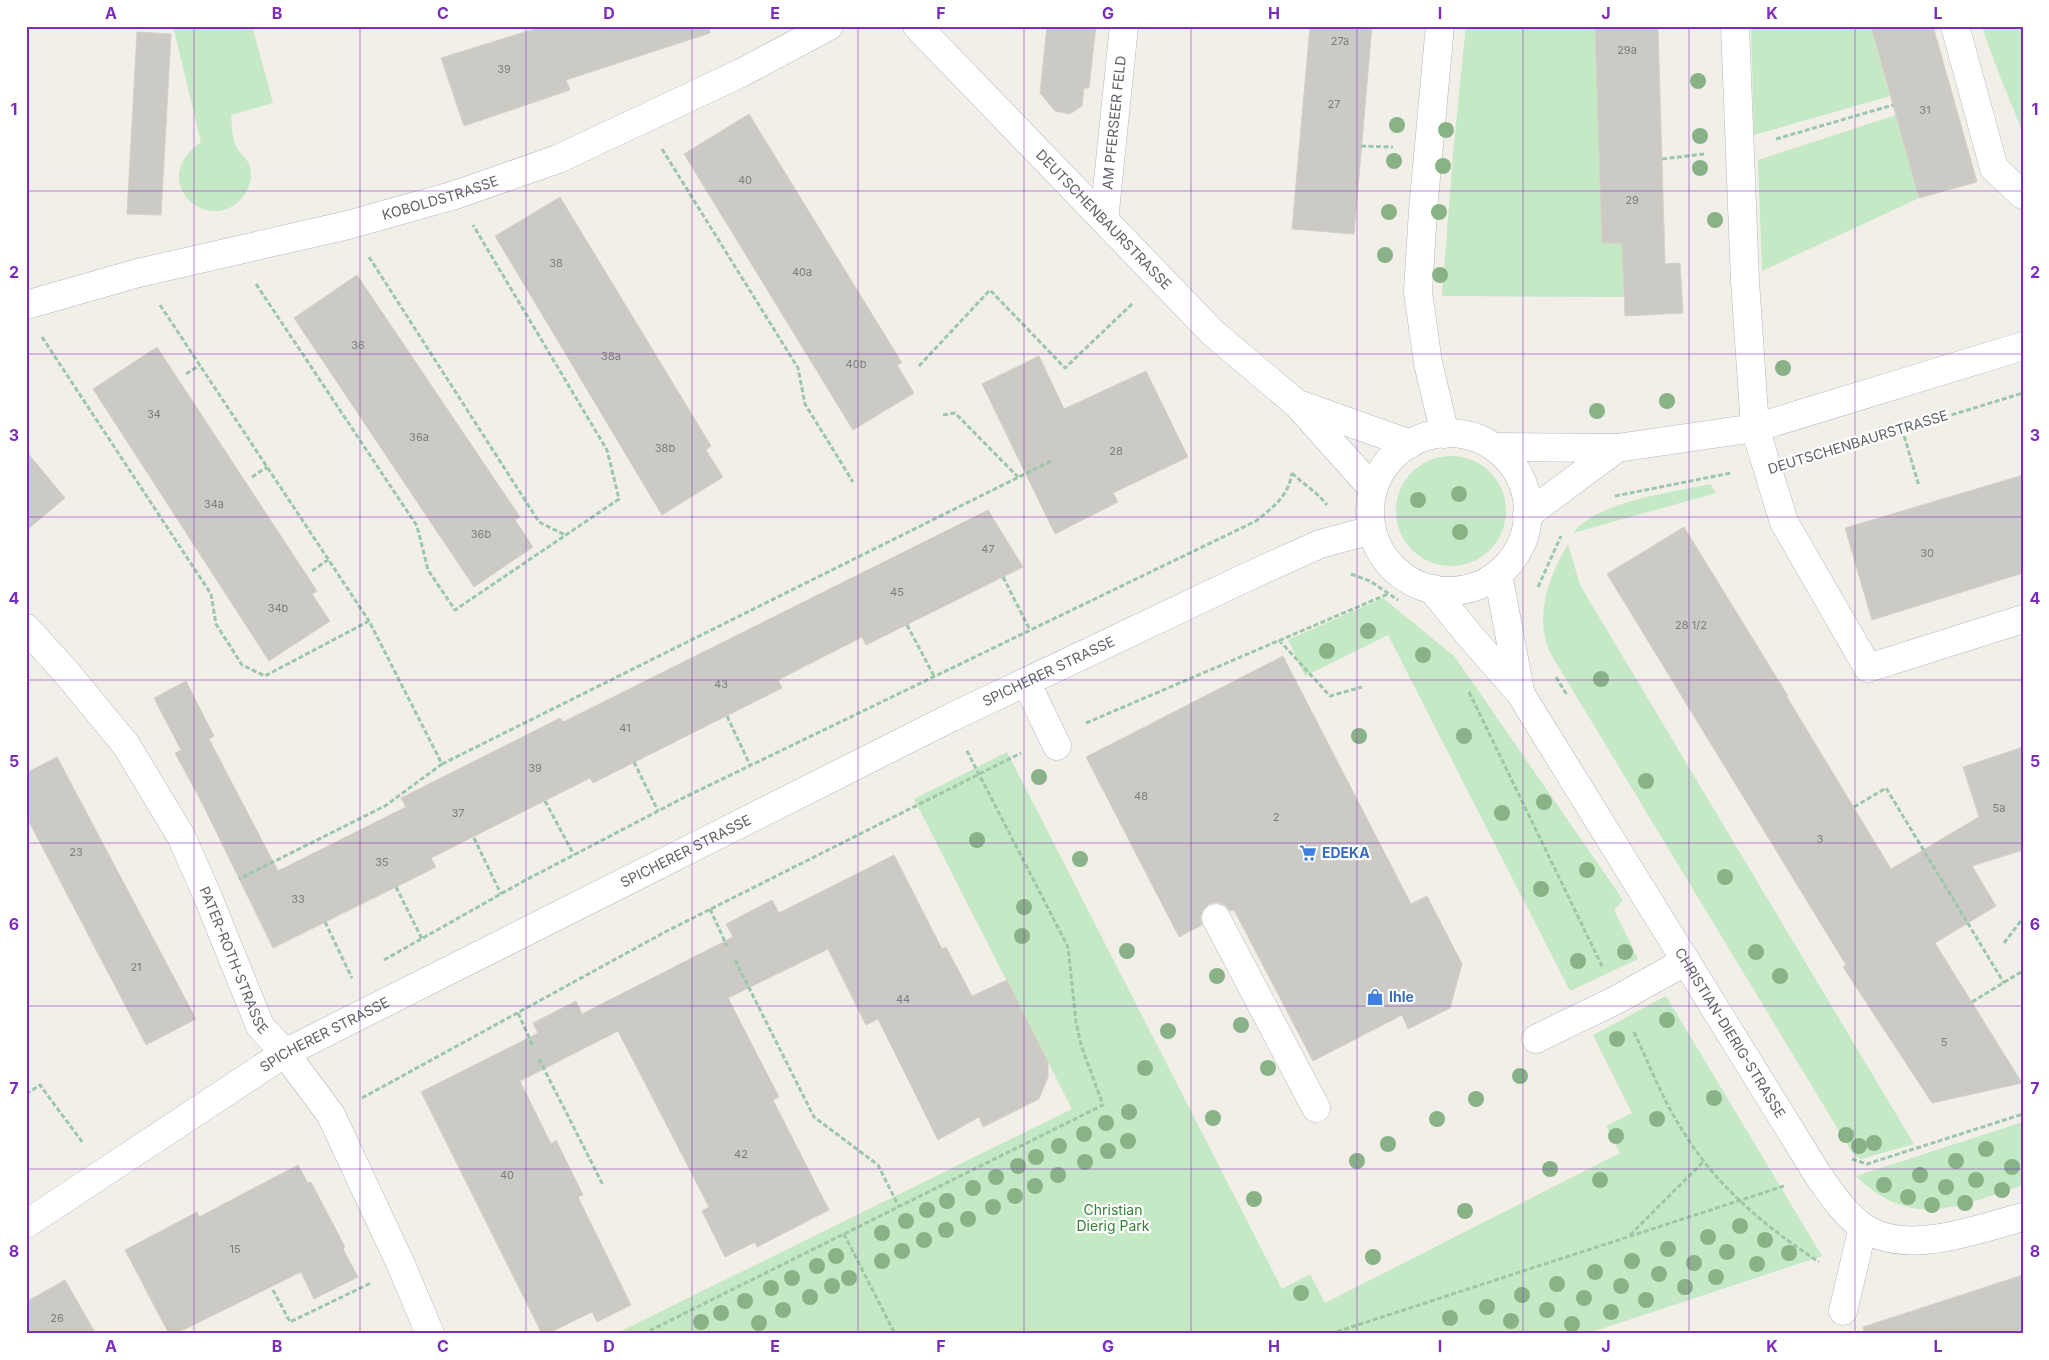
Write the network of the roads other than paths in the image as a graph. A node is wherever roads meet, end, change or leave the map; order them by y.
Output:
1 (829, 26) edge
2 (917, 26) edge
3 (1124, 26) edge
4 (1440, 26) edge
5 (1735, 26) edge
6 (1955, 26) edge
7 (2023, 195) edge
8 (1104, 220) junction
9 (26, 305) edge
10 (2023, 346) edge
11 (1297, 404) junction
12 (1755, 428) junction
13 (1445, 434) junction
14 (1410, 444) junction
15 (1494, 447) junction
16 (1616, 448) junction
17 (1373, 489) junction
18 (1527, 516) junction
19 (1372, 530) junction
20 (1498, 574) junction
21 (1432, 589) junction
22 (2023, 618) edge
23 (26, 628) edge
24 (1026, 682) junction
25 (1520, 693) junction
26 (1055, 742) road end
27 (1216, 918) dead end
28 (1686, 961) junction
29 (1536, 1039) dead end
30 (285, 1053) junction
31 (1316, 1108) dead end
32 (2023, 1217) edge
33 (26, 1224) edge
34 (1863, 1227) junction
35 (1843, 1311) dead end
36 (430, 1334) edge

1 - 9 street, KOBOLDSTRASSE
2 - 8 street, DEUTSCHENBAURSTRASSE
3 - 8 street, AM PFERSEER FELD
4 - 13 street
5 - 12 street
6 - 7 street
8 - 11 street, DEUTSCHENBAURSTRASSE
10 - 12 street
11 - 14 street, DEUTSCHENBAURSTRASSE
11 - 17 street, DEUTSCHENBAURSTRASSE
12 - 16 street
12 - 22 street
13 - 14 street
13 - 15 street
14 - 17 street
15 - 16 street
15 - 18 street
16 - 18 street
17 - 19 street
18 - 20 street
19 - 21 street
19 - 24 street, SPICHERER STRASSE
20 - 21 street
20 - 25 street, CHRISTIAN-DIERIG-STRASSE
21 - 25 street, CHRISTIAN-DIERIG-STRASSE
23 - 30 street, PATER-ROTH-STRASSE
24 - 26 street
24 - 30 street, SPICHERER STRASSE
25 - 28 street, CHRISTIAN-DIERIG-STRASSE
27 - 31 street
28 - 29 street
28 - 34 street, CHRISTIAN-DIERIG-STRASSE
30 - 33 street, SPICHERER STRASSE
30 - 36 street, PATER-ROTH-STRASSE
32 - 34 street, CHRISTIAN-DIERIG-STRASSE
34 - 35 street

